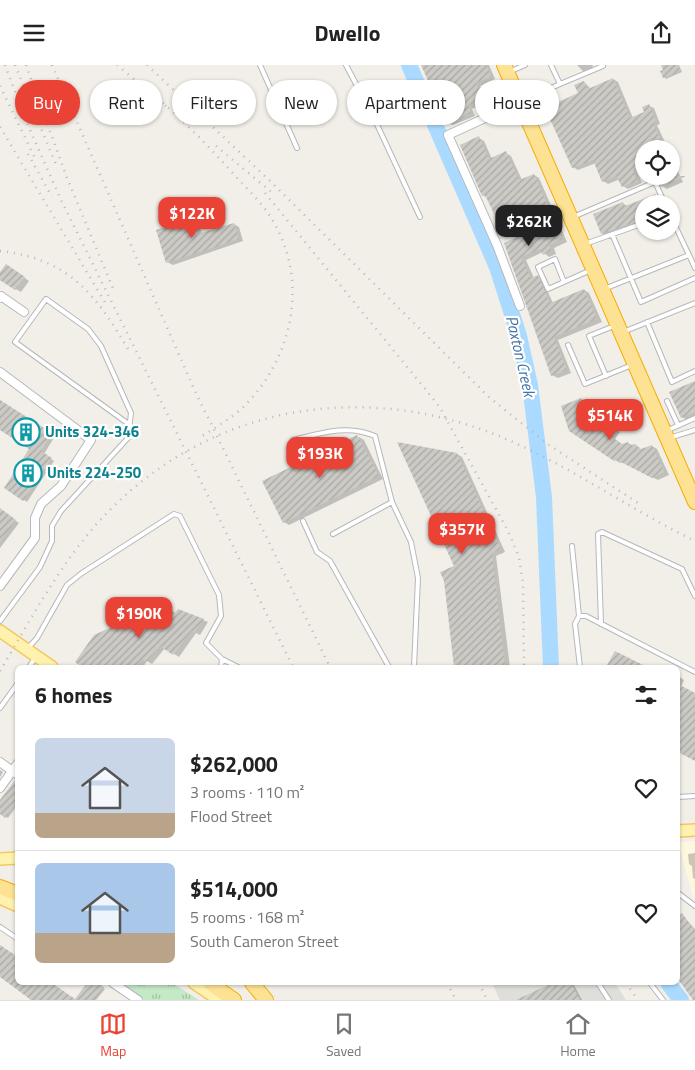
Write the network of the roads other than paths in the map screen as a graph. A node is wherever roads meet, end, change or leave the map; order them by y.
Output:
1 (260, 65) edge
2 (346, 65) edge
3 (526, 65) edge
4 (551, 65) edge
5 (603, 66) dead end
6 (505, 69) edge
7 (560, 84) joint
8 (475, 123) edge
9 (530, 125) edge
10 (297, 148) dead end
11 (661, 195) edge
12 (420, 217) dead end
13 (571, 218) junction
14 (635, 226) edge
15 (612, 234) junction
16 (680, 236) edge
17 (583, 245) junction
18 (689, 255) junction
19 (695, 268) edge
20 (593, 269) junction
21 (695, 278) edge
22 (631, 279) junction
23 (564, 282) junction
24 (602, 290) junction
25 (1, 297) edge
26 (695, 303) edge
27 (520, 306) dead end
28 (24, 312) dead end
29 (647, 322) junction
30 (618, 329) junction
31 (568, 345) dead end
32 (635, 364) junction
33 (695, 371) edge
34 (0, 372) edge
35 (606, 376) junction
36 (667, 401) dead end
37 (695, 418) edge
38 (130, 425) junction
39 (678, 425) junction
40 (695, 430) edge
41 (666, 435) junction
42 (293, 439) dead end
43 (392, 502) junction
44 (695, 502) edge
45 (303, 521) dead end
46 (333, 534) dead end
47 (572, 546) dead end
48 (0, 586) edge
49 (695, 596) edge
50 (579, 616) junction
51 (0, 621) edge
52 (601, 624) junction
53 (0, 631) edge
54 (26, 650) junction
55 (36, 657) junction
56 (222, 659) junction
57 (30, 665) edge
58 (49, 665) edge
59 (221, 665) edge
60 (234, 665) edge
61 (388, 665) edge
62 (414, 665) edge
63 (580, 665) edge
64 (695, 671) edge
65 (15, 687) edge
66 (0, 707) edge
67 (0, 763) edge
68 (15, 773) edge
69 (0, 788) edge
70 (695, 796) edge
71 (680, 797) edge
72 (695, 830) edge
73 (680, 831) edge
74 (15, 858) edge
75 (0, 859) edge
76 (0, 887) edge
77 (15, 893) edge
78 (680, 895) edge
79 (0, 898) edge
80 (15, 905) edge
81 (695, 906) edge
82 (0, 927) edge
83 (15, 937) edge
84 (117, 985) edge
85 (197, 985) edge
86 (213, 985) edge
87 (254, 985) edge
88 (599, 985) edge
89 (652, 985) edge
90 (138, 1000) edge
91 (218, 1000) edge
92 (234, 1000) edge
93 (266, 1000) edge
94 (608, 1000) edge
95 (664, 1000) edge

1 - 10 lane
2 - 12 lane
3 - 6 lane
4 - 7 lane
5 - 7 lane
8 - 27 street
9 - 13 highway
11 - 13 lane
13 - 17 highway
14 - 15 lane
15 - 17 lane
15 - 22 lane
16 - 18 lane
17 - 20 highway
18 - 19 lane
18 - 22 lane
20 - 23 lane
20 - 24 highway
21 - 22 lane
22 - 24 lane
23 - 23 lane
24 - 30 highway
25 - 28 street
26 - 29 lane
29 - 30 lane
29 - 33 lane
30 - 32 highway
30 - 35 lane
31 - 35 lane
32 - 35 lane
32 - 41 highway
34 - 48 street
36 - 39 lane
37 - 39 lane
38 - 38 lane
38 - 51 lane
39 - 41 lane
40 - 41 lane
41 - 44 highway
42 - 43 lane
43 - 46 lane
43 - 62 lane
45 - 61 lane
47 - 50 lane
49 - 52 lane
50 - 52 lane
50 - 63 lane
52 - 64 lane
53 - 54 main road
54 - 55 main road
54 - 56 lane
55 - 57 lane
55 - 58 main road
56 - 59 lane
56 - 60 lane
65 - 66 lane
67 - 68 street
68 - 69 street
70 - 71 lane
72 - 73 main road
74 - 75 main road
76 - 77 highway
78 - 81 lane
79 - 80 main road
82 - 83 lane
84 - 90 street
85 - 91 main road
86 - 92 highway
87 - 93 highway
88 - 94 lane
89 - 95 lane

